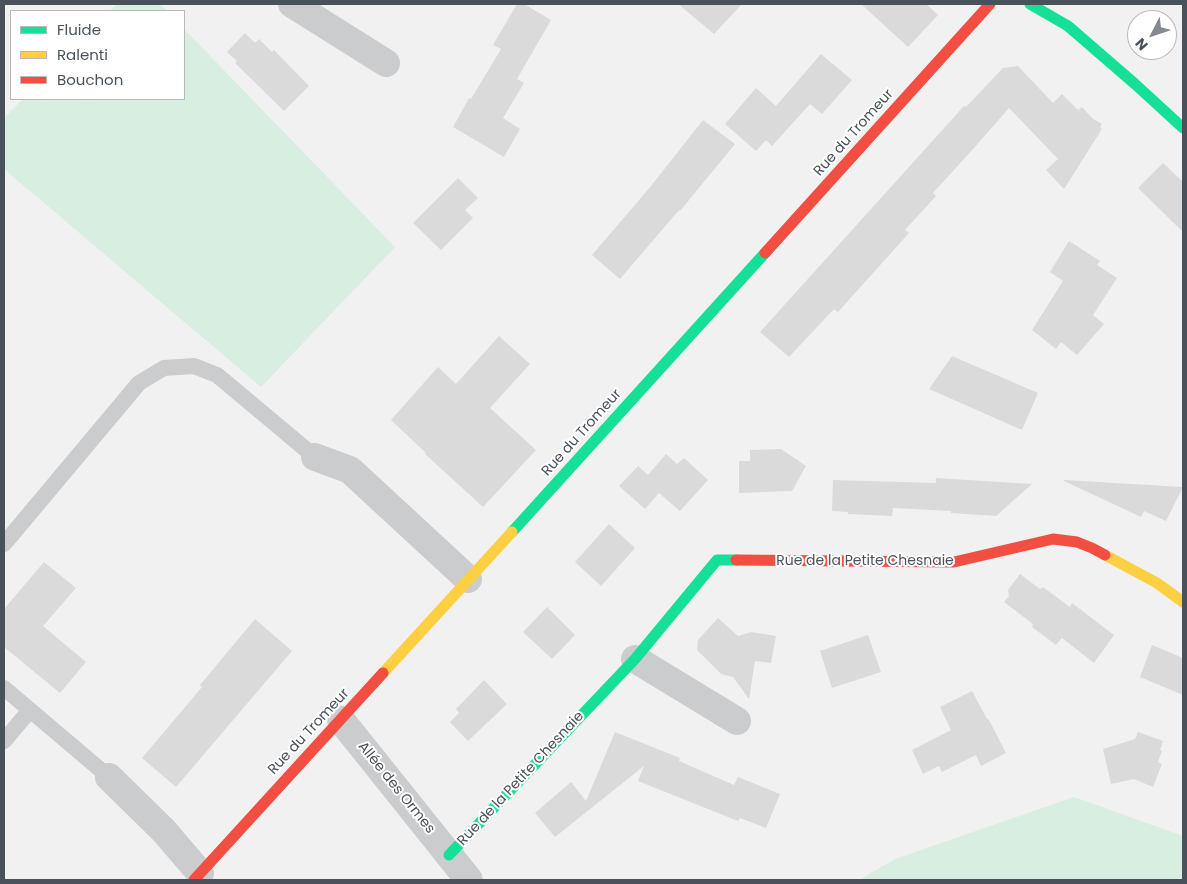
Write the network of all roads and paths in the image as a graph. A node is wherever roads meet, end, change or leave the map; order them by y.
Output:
1 (292, 4) edge
2 (990, 4) edge
3 (1030, 4) edge
4 (386, 63) dead end
5 (1183, 128) edge
6 (315, 457) joint
7 (4, 544) edge
8 (468, 579) junction
9 (1183, 602) edge
10 (635, 659) junction
11 (4, 688) edge
12 (30, 710) junction
13 (341, 720) junction
14 (737, 721) dead end
15 (4, 742) edge
16 (109, 777) joint
17 (449, 855) junction
18 (197, 877) edge
19 (469, 880) edge

1 - 4 street
2 - 8 main road, Rue du Tromeur
3 - 5 main road
6 - 7 lane
6 - 8 street
8 - 13 main road, Rue du Tromeur
9 - 10 main road, Rue de la Petite Chesnaie
10 - 14 street
10 - 17 main road, Rue de la Petite Chesnaie
11 - 12 lane
12 - 15 lane
12 - 16 lane
13 - 17 street, Allée des Ormes
13 - 18 main road, Rue du Tromeur
16 - 18 street
17 - 19 street, Allée des Ormes

